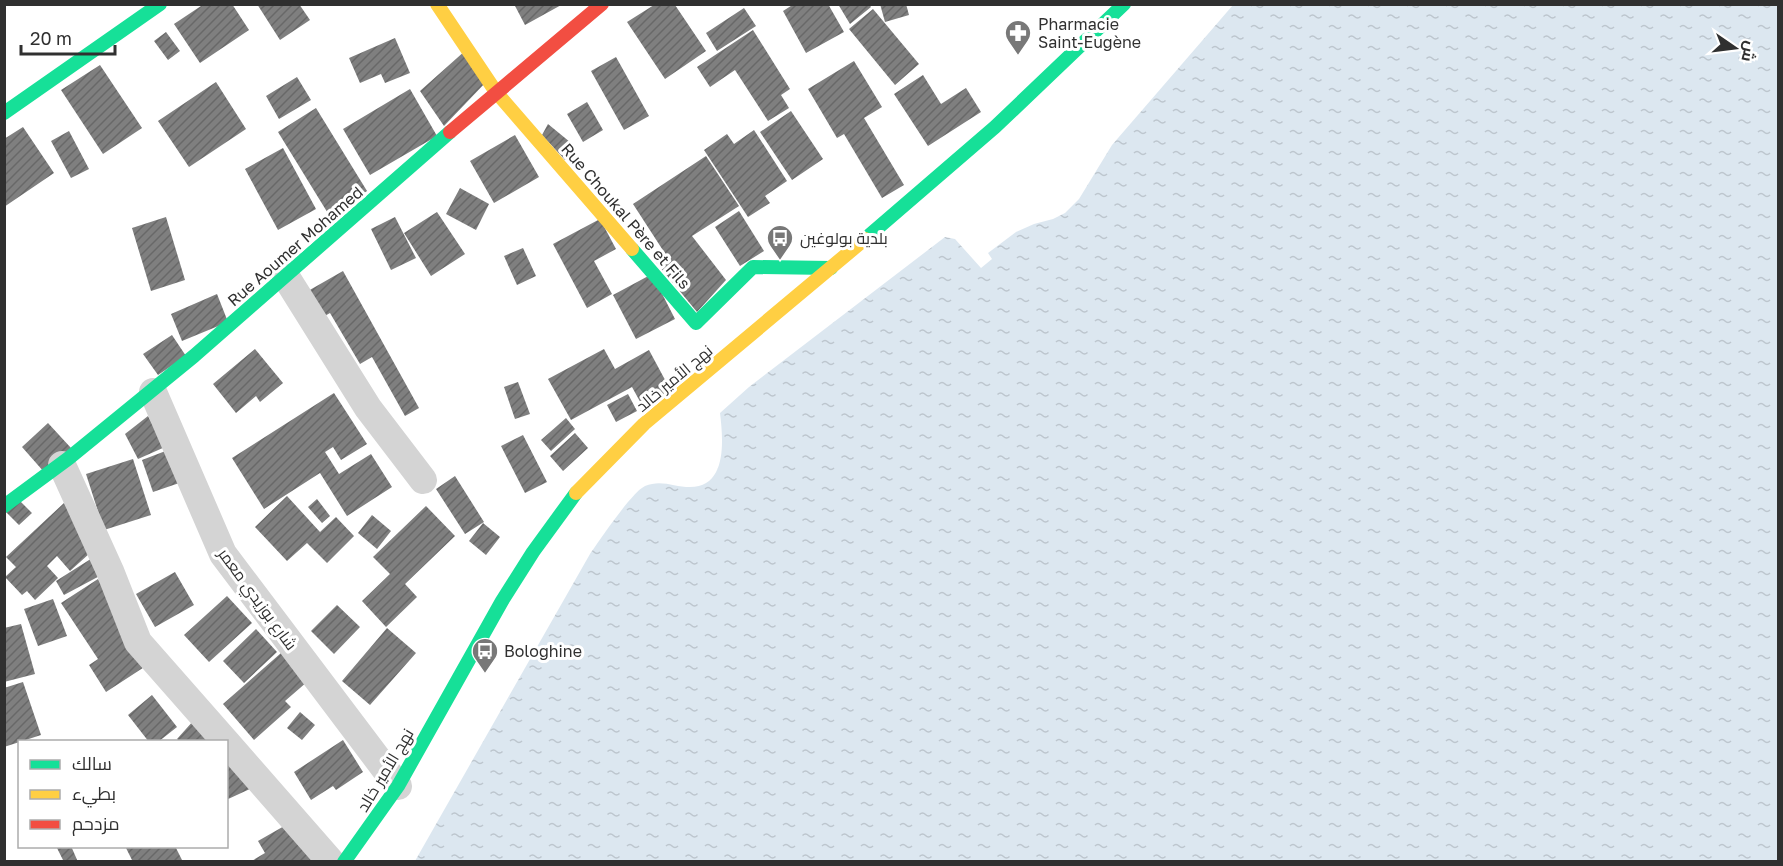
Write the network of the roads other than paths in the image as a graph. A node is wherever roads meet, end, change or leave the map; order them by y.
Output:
1 (160, 4) edge
2 (437, 4) edge
3 (602, 4) edge
4 (1124, 4) edge
5 (496, 92) junction
6 (4, 112) edge
7 (831, 268) junction
8 (286, 277) junction
9 (153, 392) junction
10 (62, 465) junction
11 (423, 480) dead end
12 (4, 506) edge
13 (224, 740) edge
14 (228, 744) edge
15 (398, 786) junction
16 (331, 861) edge
17 (344, 861) edge

1 - 6 main road
2 - 5 main road, Rue Choukal Père et Fils
3 - 5 main road, Rue Aoumer Mohamed
4 - 7 main road, نهج الأمير خالد
5 - 7 main road, Rue Choukal Père et Fils
5 - 8 main road, Rue Aoumer Mohamed
7 - 15 main road, نهج الأمير خالد
8 - 9 main road, Rue Aoumer Mohamed
8 - 11 street
9 - 10 main road, Rue Aoumer Mohamed
9 - 15 street, شارع بوزيدي معمر
10 - 12 main road, Rue Aoumer Mohamed
10 - 13 street
14 - 16 street
15 - 17 main road, نهج الأمير خالد

